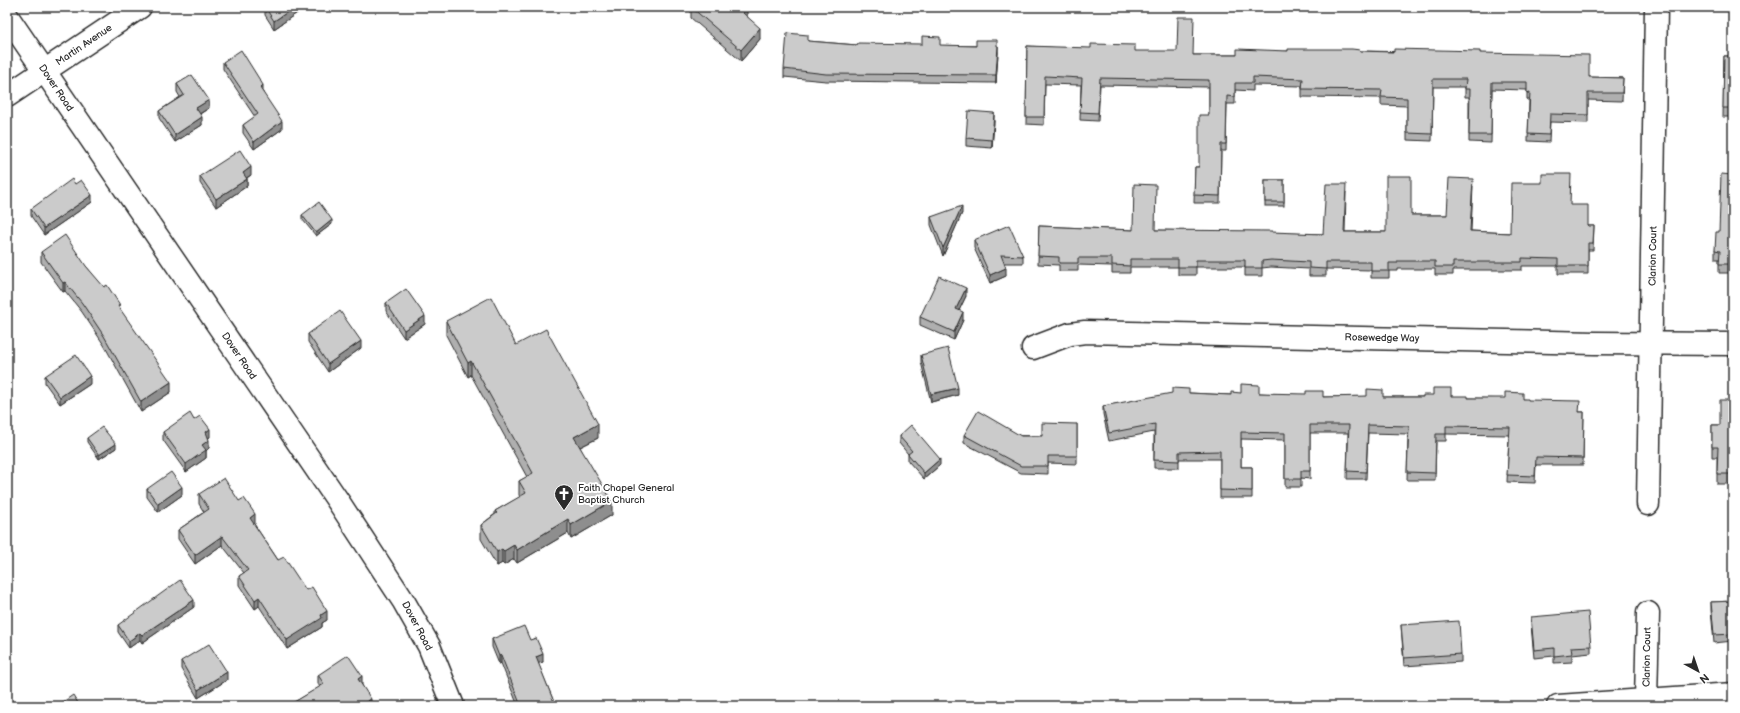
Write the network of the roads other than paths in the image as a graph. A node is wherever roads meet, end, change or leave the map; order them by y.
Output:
1 (140, 7) edge
2 (1656, 7) edge
3 (7, 16) edge
4 (44, 71) junction
5 (7, 96) edge
6 (1651, 343) junction
7 (1733, 344) edge
8 (1033, 348) dead end
9 (1648, 504) dead end
10 (1648, 613) dead end
11 (1733, 694) edge
12 (1646, 701) junction
13 (453, 706) edge
14 (1558, 706) edge

1 - 4 street, Martin Avenue
2 - 6 street, Clarion Court
3 - 4 street, Dover Road
4 - 5 street, Martin Avenue
4 - 13 street, Dover Road
6 - 7 street, Rosewedge Way
6 - 8 street, Rosewedge Way
6 - 9 street, Clarion Court
10 - 12 street, Clarion Court
11 - 12 street
12 - 14 street

